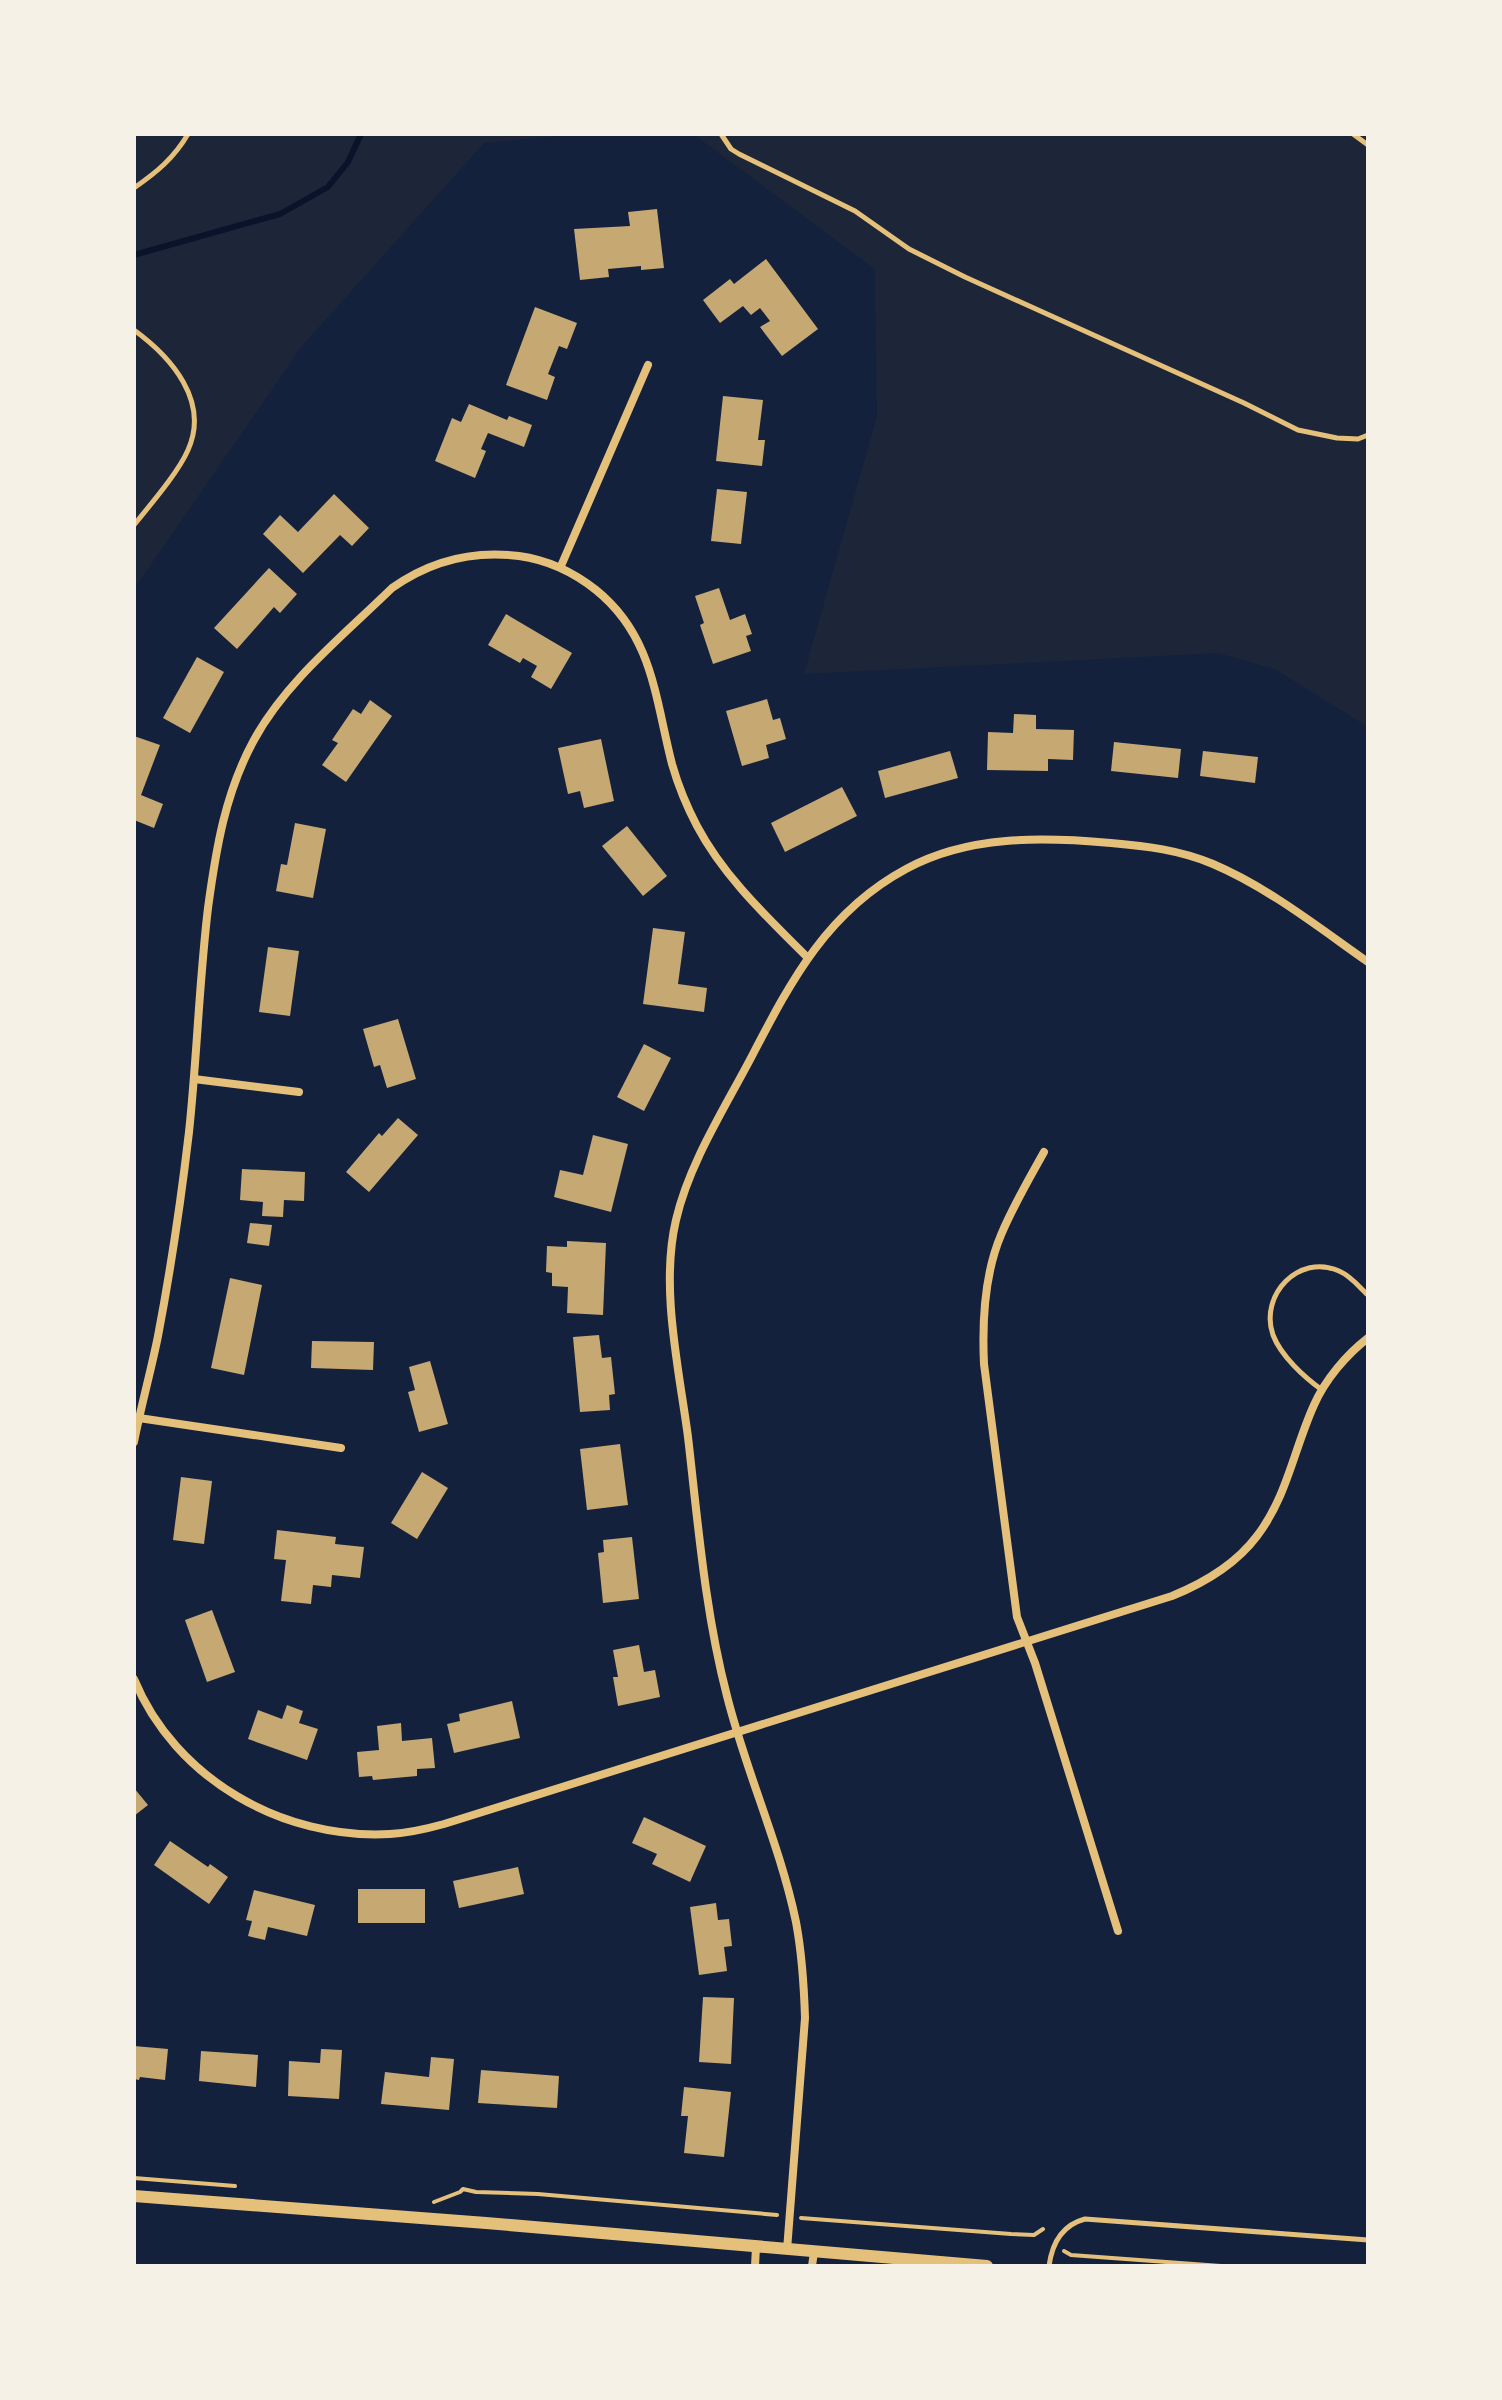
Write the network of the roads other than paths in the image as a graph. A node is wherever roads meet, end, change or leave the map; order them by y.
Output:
1 (188, 134) edge
2 (721, 134) edge
3 (1353, 134) edge
4 (1368, 145) edge
5 (134, 188) edge
6 (134, 330) edge
7 (648, 365) dead end
8 (1368, 435) edge
9 (134, 525) edge
10 (561, 566) junction
11 (807, 957) junction
12 (1368, 962) edge
13 (194, 1079) junction
14 (299, 1092) dead end
15 (1044, 1152) dead end
16 (1368, 1295) edge
17 (1368, 1338) edge
18 (1322, 1390) junction
19 (139, 1418) junction
20 (134, 1442) edge
21 (341, 1448) dead end
22 (1026, 1642) junction
23 (134, 1679) edge
24 (738, 1731) junction
25 (1118, 1931) dead end
26 (134, 2196) edge
27 (1368, 2240) edge
28 (756, 2247) junction
29 (787, 2250) junction
30 (814, 2252) junction
31 (755, 2266) edge
32 (812, 2266) edge
33 (987, 2266) edge
34 (1049, 2266) edge

1 - 5 lane
2 - 8 lane
3 - 4 lane
6 - 9 lane
7 - 10 street
10 - 11 street
10 - 13 street
11 - 12 street
11 - 24 street
13 - 14 street
13 - 19 street
15 - 22 street
16 - 18 lane
17 - 18 street
18 - 22 street
19 - 20 street
19 - 21 street
22 - 24 street
22 - 25 street
23 - 24 street
24 - 29 street
26 - 28 street
27 - 34 lane
28 - 29 street
28 - 31 street
29 - 30 street
30 - 32 street
30 - 33 street

